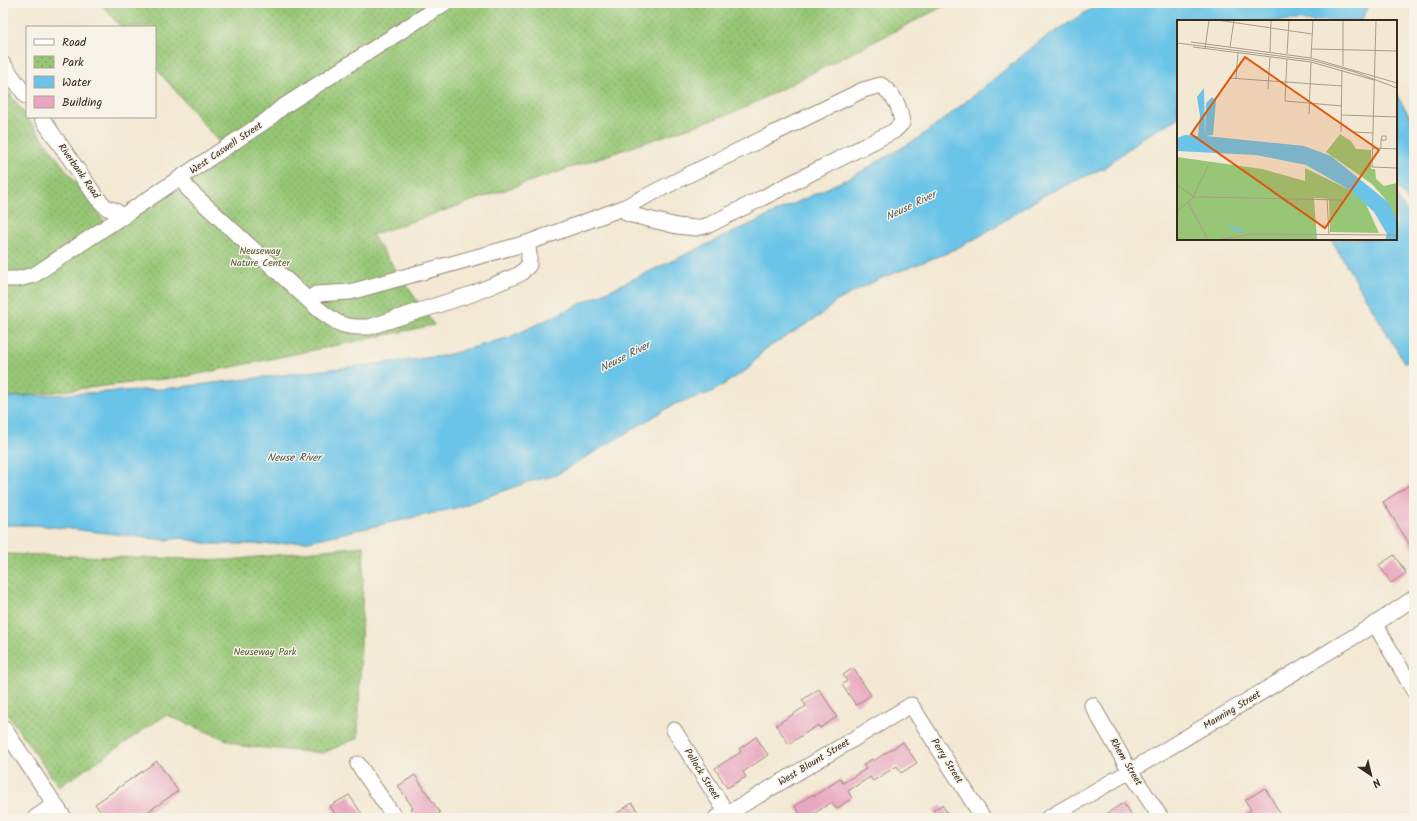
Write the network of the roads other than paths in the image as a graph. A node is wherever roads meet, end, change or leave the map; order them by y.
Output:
1 (445, 3) edge
2 (3, 64) edge
3 (26, 96) edge
4 (42, 118) edge
5 (181, 178) junction
6 (624, 208) junction
7 (124, 217) junction
8 (527, 243) junction
9 (3, 279) edge
10 (308, 300) junction
11 (1414, 598) edge
12 (1375, 624) junction
13 (1414, 690) edge
14 (911, 705) joint
15 (1092, 705) dead end
16 (3, 727) edge
17 (674, 730) dead end
18 (358, 764) dead end
19 (1130, 770) junction
20 (55, 804) junction
21 (725, 816) edge
22 (34, 818) edge
23 (64, 818) edge
24 (396, 818) edge
25 (983, 818) edge
26 (1048, 818) edge
27 (1161, 818) edge

1 - 5 street, West Caswell Street
2 - 3 street
4 - 7 street, Riverbank Road
5 - 7 street, West Caswell Street
5 - 10 street
6 - 6 street
6 - 8 street
7 - 9 street, West Caswell Street
8 - 10 street
8 - 10 street
11 - 12 street, Manning Street
12 - 13 street
12 - 19 street, Manning Street
14 - 21 street, West Blount Street
14 - 25 street, Perry Street
15 - 19 street, Rhem Street
16 - 20 street
17 - 21 street, Pollock Street
18 - 24 street
19 - 26 street, Manning Street
19 - 27 street, Rhem Street
20 - 22 street
20 - 23 street

